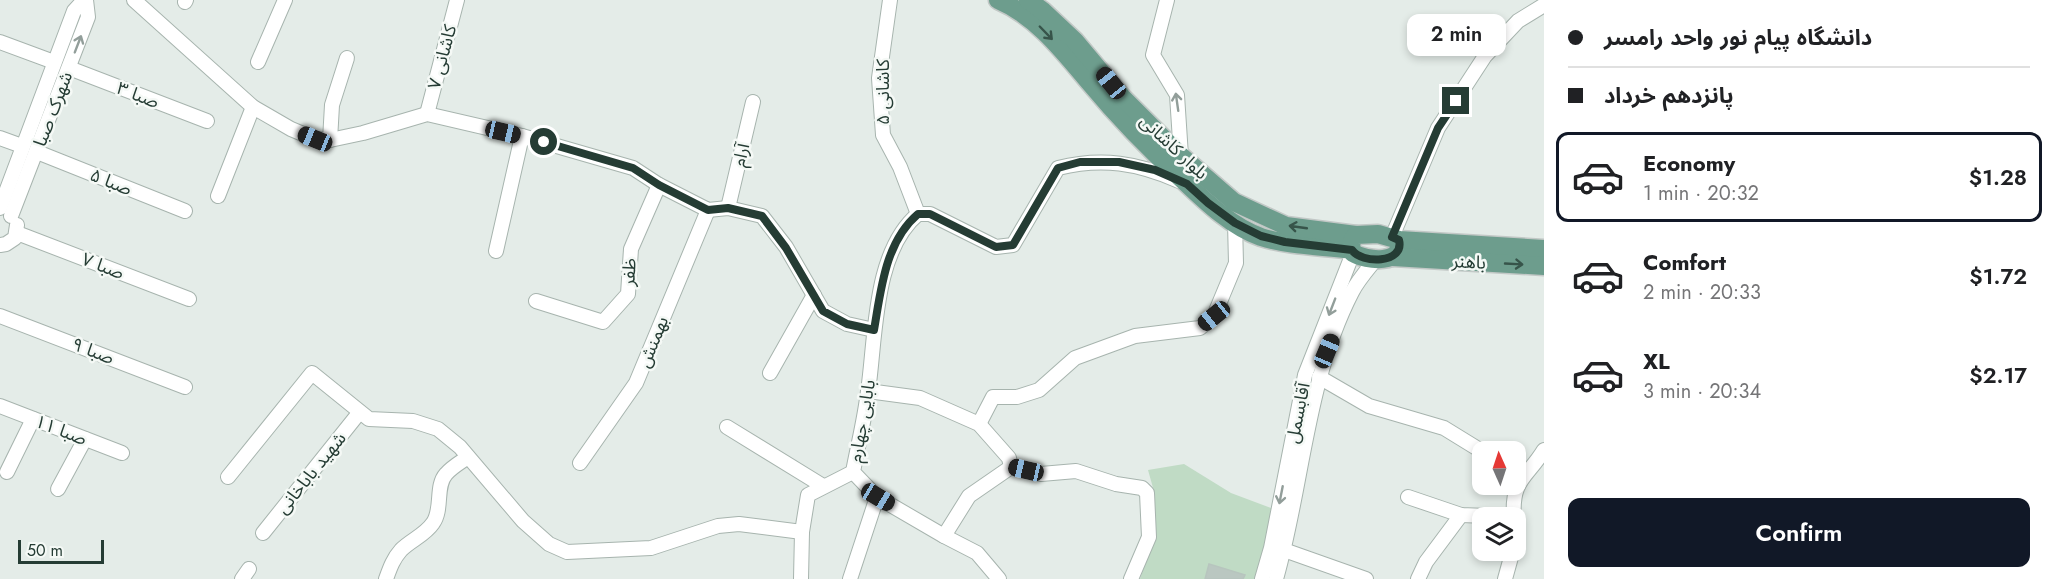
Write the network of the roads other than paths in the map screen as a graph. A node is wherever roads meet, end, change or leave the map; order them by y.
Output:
1 (85, 0) edge
2 (134, 0) edge
3 (285, 0) edge
4 (457, 0) edge
5 (890, 0) edge
6 (998, 0) edge
7 (1028, 0) edge
8 (1167, 0) edge
9 (1544, 5) edge
10 (0, 42) edge
11 (347, 58) dead end
12 (54, 62) junction
13 (258, 62) dead end
14 (69, 68) junction
15 (753, 102) dead end
16 (253, 107) junction
17 (427, 114) junction
18 (207, 121) dead end
19 (522, 136) junction
20 (0, 138) edge
21 (330, 140) junction
22 (22, 146) junction
23 (37, 152) junction
24 (1181, 156) junction
25 (1187, 184) junction
26 (659, 185) junction
27 (218, 196) dead end
28 (728, 208) junction
29 (708, 210) junction
30 (184, 211) dead end
31 (4, 212) edge
32 (918, 214) junction
33 (1235, 223) junction
34 (17, 233) junction
35 (1330, 239) junction
36 (0, 245) edge
37 (1354, 246) junction
38 (1390, 248) junction
39 (1544, 249) edge
40 (496, 251) dead end
41 (1544, 266) edge
42 (1346, 272) junction
43 (1360, 280) junction
44 (814, 294) junction
45 (189, 299) dead end
46 (536, 301) dead end
47 (0, 316) edge
48 (874, 330) junction
49 (770, 374) dead end
50 (1319, 377) junction
51 (185, 387) dead end
52 (868, 392) junction
53 (0, 406) edge
54 (359, 413) junction
55 (33, 419) junction
56 (979, 424) junction
57 (727, 427) dead end
58 (85, 439) junction
59 (1472, 445) edge
60 (1544, 450) edge
61 (122, 453) dead end
62 (468, 457) junction
63 (580, 463) dead end
64 (1011, 467) junction
65 (1526, 467) edge
66 (7, 472) dead end
67 (853, 472) junction
68 (228, 477) dead end
69 (823, 486) junction
70 (58, 489) dead end
71 (878, 497) junction
72 (1408, 497) dead end
73 (1461, 515) junction
74 (1472, 515) edge
75 (802, 532) junction
76 (263, 533) dead end
77 (944, 536) junction
78 (1284, 550) junction
79 (1510, 561) edge
80 (386, 579) edge
81 (801, 579) edge
82 (850, 579) edge
83 (999, 579) edge
84 (1131, 579) edge
85 (1262, 579) edge
86 (1276, 579) edge
87 (1366, 579) edge
88 (1418, 579) edge
89 (1505, 579) edge

1 - 12 street, شهرک صبا
14 -> 1 street, شهرک صبا
2 - 16 street
3 - 13 street
4 - 17 street, کاشانی ۷
5 - 32 street, کاشانی ۵
6 -> 25 main road, بلوار کاشانی
7 - 24 main road, بلوار کاشانی
24 -> 8 street
9 - 38 street, آقابسمل
10 - 12 street
11 - 21 street
12 - 22 street, شهرک صبا
14 - 18 street, صبا ۳
14 - 23 street, شهرک صبا
15 - 28 street, آرام
16 - 21 street
16 - 27 street
17 - 19 street
17 - 21 street
19 - 26 street
19 - 40 street
20 - 22 street
22 - 31 street, شهرک صبا
23 - 30 street, صبا ۵
23 - 31 street, شهرک صبا
35 -> 24 main road, بلوار کاشانی
25 - 32 street
25 - 33 main road, بلوار کاشانی
26 - 29 street
26 - 46 street, ظفر
28 - 29 street
28 - 44 street
29 - 63 street, بهمنش
31 - 34 street
32 - 48 street, بابایی چهارم
33 - 35 main road, بلوار کاشانی
33 - 56 street
34 - 36 street
34 - 45 street, صبا ۷
35 - 37 main road, بلوار کاشانی
37 - 38 main road
37 - 38 main road
37 - 42 street, آقابسمل
38 - 39 main road, باهنر
38 -> 41 main road, باهنر
38 - 43 street, آقابسمل
42 - 43 street
42 -> 85 street, آقابسمل
43 - 50 street, آقابسمل
44 - 48 street
44 - 49 street
47 - 51 street, صبا ۹
48 - 52 street, بابایی چهارم
50 - 59 street
50 - 78 street, آقابسمل
52 - 56 street
52 - 67 street, بابایی چهارم
53 - 55 street, صبا ۱۱
54 - 62 street
54 - 68 street
54 - 76 street, شهید باباخانی
55 - 58 street, صبا ۱۱
55 - 66 street
56 - 64 street
57 - 69 street
58 - 61 street, صبا ۱۱
58 - 70 street
60 - 65 street
62 - 75 street
62 - 80 street
64 - 77 street
64 - 84 street
67 - 69 street
67 - 71 street, بابایی چهارم
69 - 75 street
71 - 77 street, بابایی چهارم
71 - 82 street
72 - 73 street
73 - 74 street
73 - 88 street
75 - 81 street
77 - 83 street, بابایی چهارم
78 - 86 street, آقابسمل
78 - 87 street
79 - 89 street

